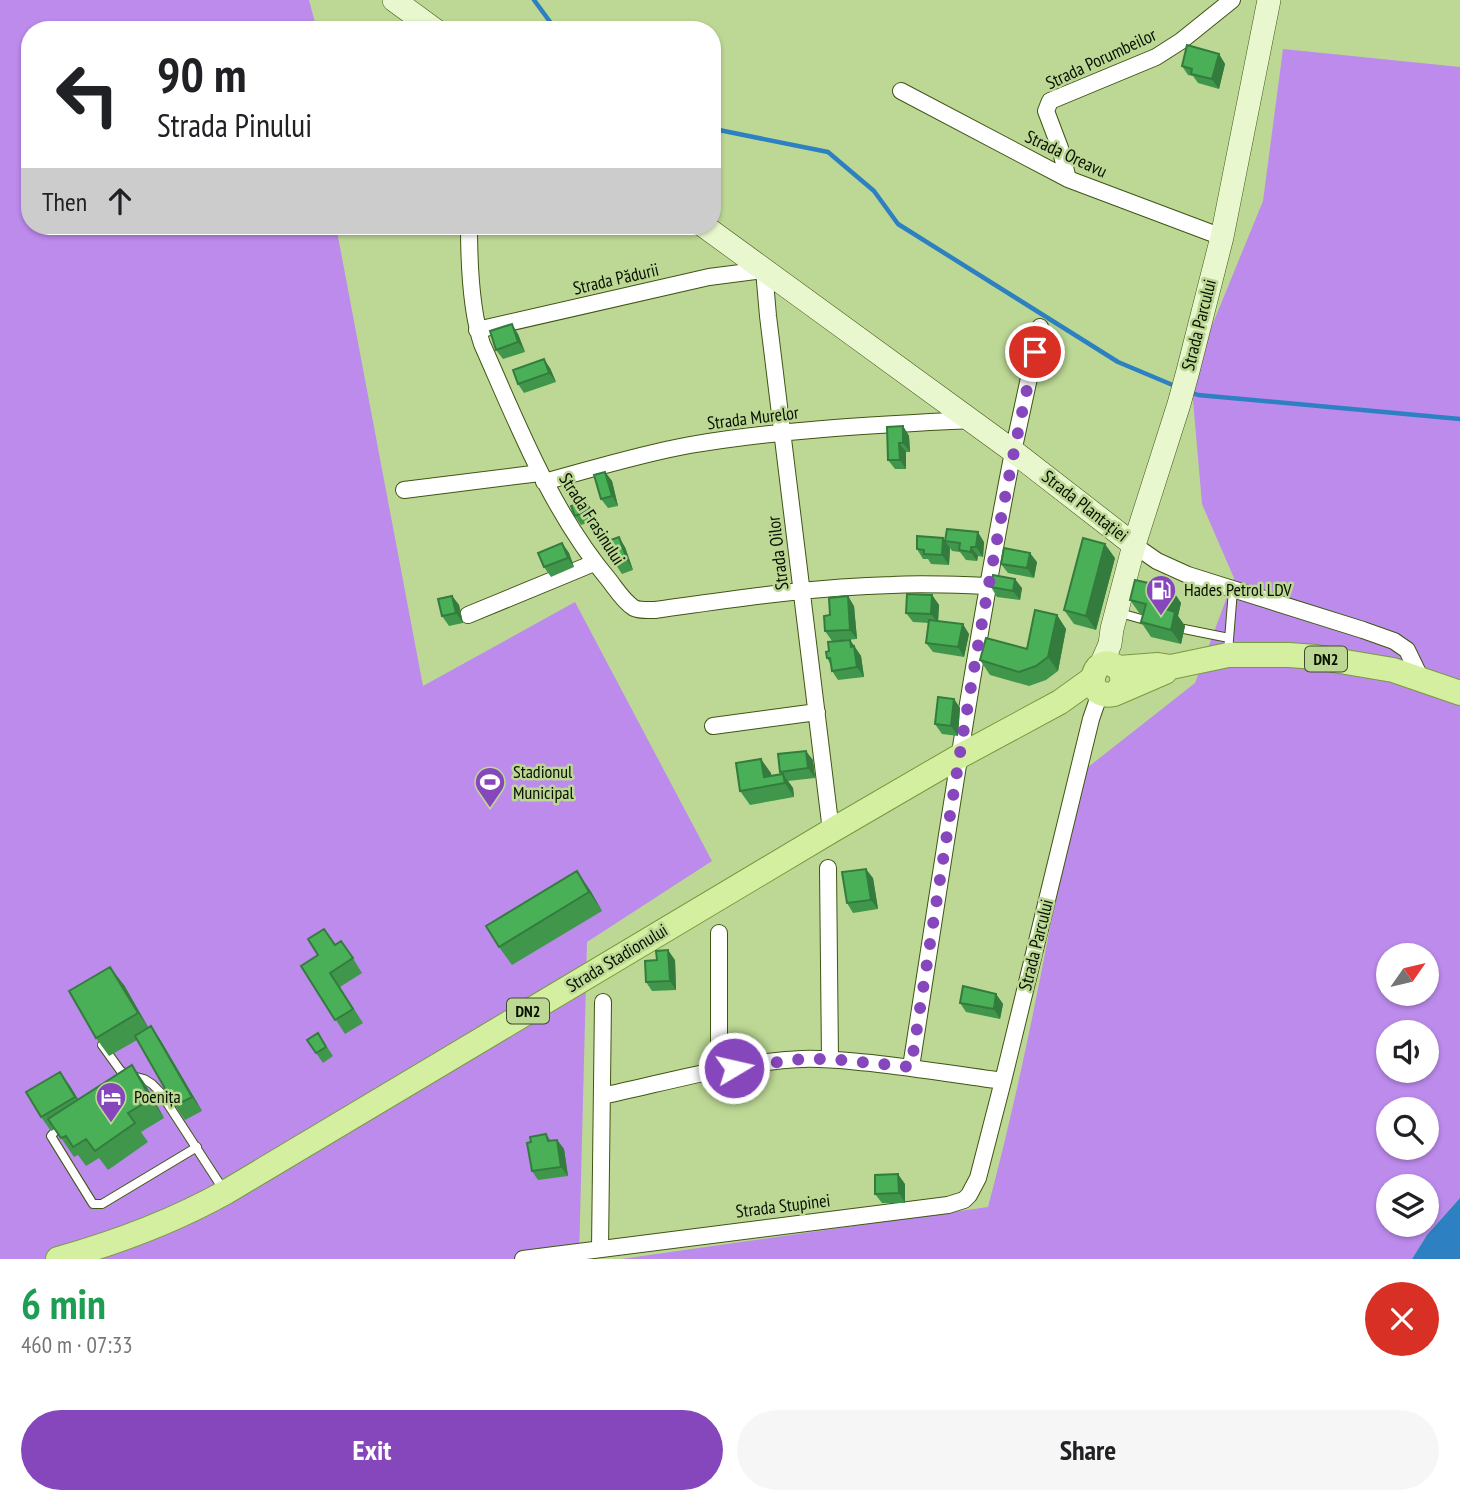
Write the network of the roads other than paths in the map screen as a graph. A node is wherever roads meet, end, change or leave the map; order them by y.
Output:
1 (394, 0) edge
2 (1232, 0) edge
3 (1269, 0) edge
4 (423, 21) edge
5 (901, 91) dead end
6 (1068, 179) junction
7 (469, 235) edge
8 (716, 235) edge
9 (1222, 237) junction
10 (764, 270) junction
11 (1040, 327) dead end
12 (477, 330) junction
13 (972, 420) junction
14 (783, 432) junction
15 (1013, 451) junction
16 (542, 477) junction
17 (404, 491) dead end
18 (1134, 545) junction
19 (594, 563) junction
20 (989, 586) junction
21 (802, 590) junction
22 (1233, 590) junction
23 (1117, 612) junction
24 (468, 615) dead end
25 (1154, 622) edge
26 (1184, 629) dead end
27 (1229, 647) junction
28 (1106, 675) junction
29 (1422, 679) junction
30 (1460, 692) edge
31 (817, 712) junction
32 (713, 726) dead end
33 (960, 756) junction
34 (831, 831) junction
35 (828, 867) dead end
36 (719, 933) dead end
37 (603, 1002) dead end
38 (102, 1045) edge
39 (830, 1059) junction
40 (911, 1067) junction
41 (719, 1070) junction
42 (145, 1079) junction
43 (1003, 1081) junction
44 (133, 1085) edge
45 (602, 1096) junction
46 (67, 1124) edge
47 (197, 1147) junction
48 (226, 1192) junction
49 (969, 1195) joint
50 (600, 1249) junction
51 (557, 1257) edge
52 (58, 1259) edge
53 (523, 1259) edge

1 - 4 main road
2 - 6 street, Strada Porumbeilor
3 - 9 main road, Strada Parcului
5 - 6 street, Strada Oreavu
6 - 9 street, Strada Oreavu
7 - 12 street, Strada Frasinului
8 - 10 main road, Strada Plantației
9 - 18 main road, Strada Parcului
10 - 12 street, Strada Pădurii
10 - 13 main road, Strada Plantației
10 - 14 street, Strada Oilor
11 - 15 street
12 - 16 street, Strada Frasinului
13 - 14 street, Strada Murelor
13 - 15 main road, Strada Plantației
14 - 16 street, Strada Murelor
14 - 21 street, Strada Oilor
15 - 18 main road, Strada Plantației
15 - 20 street
16 - 17 street, Strada Murelor
16 - 19 street, Strada Frasinului
18 - 22 street, Strada Plantației
18 - 23 main road, Strada Parcului
19 - 21 street, Strada Frasinului
19 - 24 street
20 - 21 street, Strada Frasinului
20 - 33 street
21 - 31 street, Strada Oilor
22 - 27 lane
22 - 29 street, Strada Plantației
23 - 25 lane
23 - 28 main road, Strada Parcului
26 - 27 lane
27 - 28 main road, DN2
27 - 29 main road, DN2
28 - 33 main road, Strada Stadionului / DN2
28 - 43 street, Strada Parcului
29 - 30 main road, DN2
31 - 32 street
31 - 34 street, Strada Oilor
33 - 34 main road, Strada Stadionului / DN2
33 - 40 street
34 - 48 main road, Strada Stadionului / DN2
35 - 39 street
36 - 41 street
37 - 45 street
38 - 42 lane
39 - 40 street
39 - 41 street
40 - 43 street
41 - 45 street
42 - 44 lane
42 - 47 lane
43 - 49 street, Strada Parcului
45 - 50 street
46 - 47 lane
47 - 48 lane
48 - 52 main road, Strada Stadionului / DN2
49 - 50 street, Strada Stupinei
50 - 51 street, Strada Stupinei
51 - 53 street, Strada Stupinei

